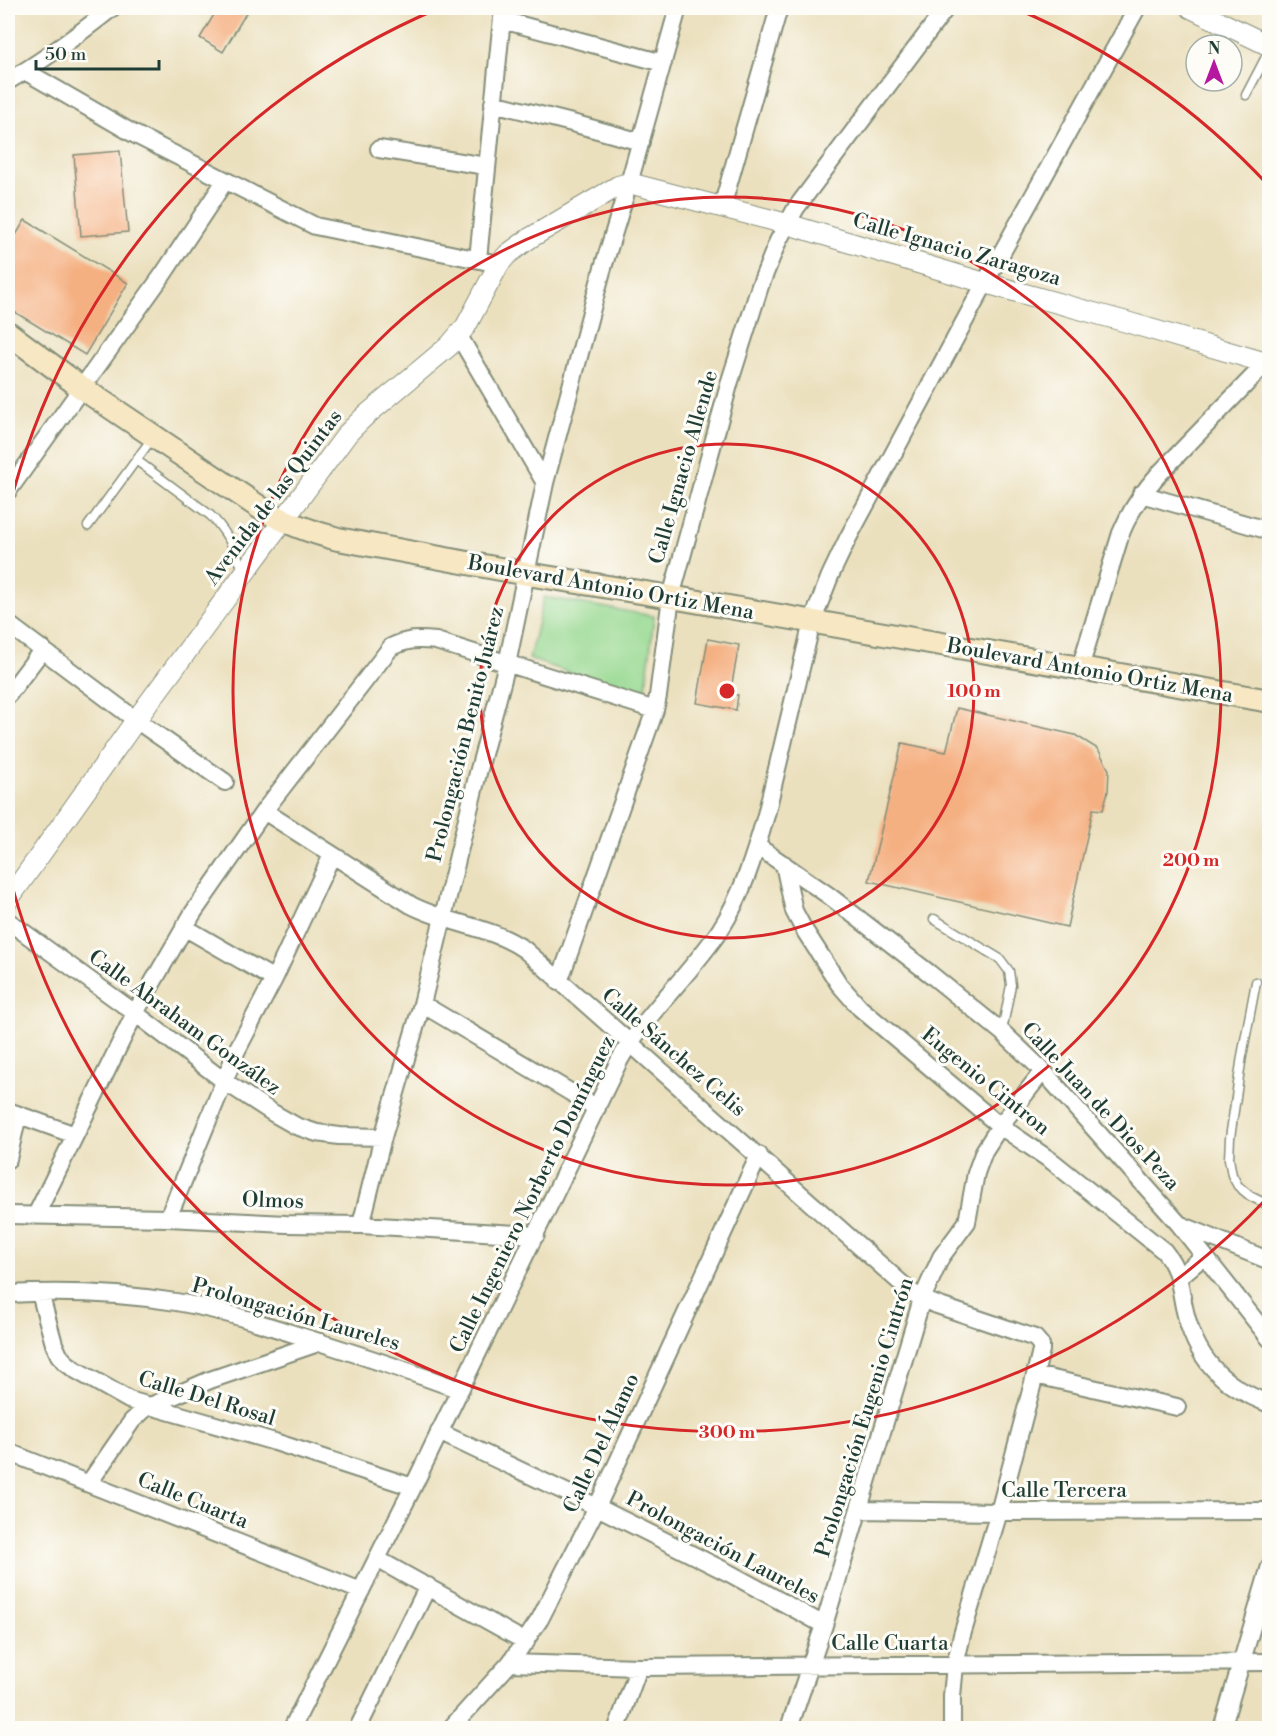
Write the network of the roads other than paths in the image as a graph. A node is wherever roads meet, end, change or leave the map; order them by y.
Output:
1 (112, 8) edge
2 (678, 8) edge
3 (779, 8) edge
4 (946, 8) edge
5 (1137, 8) edge
6 (1191, 8) edge
7 (503, 14) edge
8 (1269, 48) edge
9 (663, 63) junction
10 (25, 71) junction
11 (8, 81) edge
12 (1246, 95) dead end
13 (493, 103) junction
14 (641, 142) junction
15 (379, 149) dead end
16 (486, 165) junction
17 (225, 181) junction
18 (629, 183) junction
19 (722, 207) junction
20 (787, 224) junction
21 (478, 259) junction
22 (499, 264) junction
23 (985, 284) junction
24 (8, 333) edge
25 (459, 336) junction
26 (1268, 362) edge
27 (82, 388) junction
28 (153, 436) junction
29 (136, 460) junction
30 (10, 482) edge
31 (545, 483) junction
32 (1141, 494) junction
33 (284, 522) junction
34 (88, 526) dead end
35 (1269, 531) edge
36 (245, 573) junction
37 (527, 574) junction
38 (670, 597) junction
39 (812, 622) junction
40 (8, 624) edge
41 (43, 649) junction
42 (507, 664) junction
43 (1080, 668) junction
44 (8, 695) edge
45 (1269, 701) edge
46 (655, 710) junction
47 (136, 720) junction
48 (225, 782) dead end
49 (264, 811) junction
50 (757, 846) junction
51 (332, 855) junction
52 (784, 864) junction
53 (8, 900) edge
54 (443, 919) junction
55 (934, 919) dead end
56 (8, 921) edge
57 (184, 927) junction
58 (274, 979) junction
59 (559, 982) junction
60 (1256, 982) dead end
61 (422, 1004) junction
62 (135, 1013) junction
63 (1002, 1032) junction
64 (630, 1043) junction
65 (1043, 1071) junction
66 (224, 1082) junction
67 (597, 1108) junction
68 (13, 1113) edge
69 (1000, 1126) junction
70 (75, 1135) junction
71 (383, 1137) junction
72 (759, 1155) junction
73 (8, 1159) edge
74 (1269, 1206) edge
75 (8, 1215) edge
76 (36, 1215) junction
77 (168, 1218) junction
78 (1179, 1224) junction
79 (361, 1225) junction
80 (536, 1235) junction
81 (1204, 1256) junction
82 (1269, 1261) edge
83 (1179, 1277) junction
84 (40, 1293) junction
85 (8, 1294) edge
86 (922, 1299) junction
87 (1269, 1339) edge
88 (321, 1342) junction
89 (1035, 1375) junction
90 (460, 1390) junction
91 (1269, 1404) edge
92 (150, 1406) junction
93 (1177, 1407) dead end
94 (439, 1432) junction
95 (8, 1452) edge
96 (89, 1483) junction
97 (413, 1487) junction
98 (597, 1507) junction
99 (859, 1510) junction
100 (1269, 1511) edge
101 (999, 1512) junction
102 (377, 1559) junction
103 (1269, 1566) edge
104 (428, 1586) junction
105 (361, 1591) junction
106 (824, 1625) junction
107 (525, 1642) junction
108 (1240, 1662) junction
109 (1269, 1662) edge
110 (510, 1664) junction
111 (955, 1665) junction
112 (811, 1666) junction
113 (639, 1667) junction
114 (292, 1728) edge
115 (358, 1728) edge
116 (451, 1728) edge
117 (617, 1728) edge
118 (789, 1728) edge
119 (952, 1728) edge
120 (1222, 1728) edge

1 - 10 street
2 - 9 street, Prolongación Benito Juárez
3 - 19 street
4 - 20 street, Calle Ignacio Allende
5 - 23 street, Calle Ingeniero Norberto Domínguez
6 - 8 street
7 - 9 street
7 - 13 street
8 - 12 lane
9 - 14 street, Prolongación Benito Juárez
10 - 11 street
10 - 17 street
13 - 14 street
13 - 16 street
14 - 18 street, Prolongación Benito Juárez
15 - 16 street
16 - 21 street
17 - 21 street
17 - 27 street
18 - 19 street, Calle Ignacio Zaragoza
18 - 22 street, Avenida de las Quintas
18 - 31 street, Prolongación Benito Juárez
19 - 20 street, Calle Ignacio Zaragoza
20 - 23 street, Calle Ignacio Zaragoza
20 - 38 street, Calle Ignacio Allende
21 - 22 street
22 - 25 street, Avenida de las Quintas
23 - 26 street, Calle Ignacio Zaragoza
23 - 39 street, Calle Ingeniero Norberto Domínguez
24 - 27 main road, Boulevard Antonio Ortiz Mena
25 - 31 street
25 - 33 street, Avenida de las Quintas
26 - 32 street
27 - 28 main road, Boulevard Antonio Ortiz Mena
27 - 30 street
28 - 29 lane
28 - 33 main road, Boulevard Antonio Ortiz Mena
29 - 34 lane
29 - 36 lane
31 - 37 street, Prolongación Benito Juárez
32 - 35 street
32 - 43 street
33 - 36 street, Avenida de las Quintas
33 - 37 main road, Boulevard Antonio Ortiz Mena
36 - 47 street, Avenida de las Quintas
37 - 38 main road, Boulevard Antonio Ortiz Mena
37 - 42 street, Prolongación Benito Juárez
38 - 39 main road, Boulevard Antonio Ortiz Mena
38 - 46 street, Calle Ignacio Allende
39 - 43 main road, Boulevard Antonio Ortiz Mena
39 - 50 street, Calle Ingeniero Norberto Domínguez
40 - 41 street
41 - 44 street
41 - 47 street
42 - 46 street
42 - 49 street
42 - 54 street, Prolongación Benito Juárez
43 - 45 main road, Boulevard Antonio Ortiz Mena
46 - 59 street, Calle Ignacio Allende
47 - 48 street
47 - 53 street, Avenida de las Quintas
49 - 51 street, Calle Sánchez Celis
49 - 57 street
50 - 52 street, Calle Juan de Dios Peza
50 - 64 street, Calle Ingeniero Norberto Domínguez
51 - 54 street, Calle Sánchez Celis
51 - 58 street
52 - 63 street, Calle Juan de Dios Peza
52 - 69 street, Eugenio Cintron
54 - 59 street, Calle Sánchez Celis
54 - 61 street, Prolongación Benito Juárez
55 - 63 lane
56 - 62 street, Calle Abraham González
57 - 58 street
57 - 62 street
58 - 66 street
59 - 64 street, Calle Sánchez Celis
60 - 74 lane
61 - 67 street
61 - 71 street, Prolongación Benito Juárez
62 - 66 street, Calle Abraham González
62 - 70 street
63 - 65 street, Calle Juan de Dios Peza
64 - 67 street, Calle Ingeniero Norberto Domínguez
64 - 72 street, Calle Sánchez Celis
65 - 69 street, Prolongación Eugenio Cintrón
65 - 78 street, Calle Juan de Dios Peza
66 - 71 street, Calle Abraham González
66 - 77 street
67 - 80 street, Calle Ingeniero Norberto Domínguez
68 - 70 street
68 - 73 street
69 - 83 street, Eugenio Cintron
69 - 86 street, Prolongación Eugenio Cintrón
70 - 76 street
71 - 79 street, Prolongación Benito Juárez
72 - 86 street, Calle Sánchez Celis
72 - 98 street, Calle Del Álamo
75 - 76 street, Olmos
76 - 77 street, Olmos
77 - 79 street, Olmos
78 - 81 street, Calle Juan de Dios Peza
78 - 82 street
79 - 80 street, Olmos
80 - 90 street, Calle Ingeniero Norberto Domínguez
81 - 83 street
81 - 87 street, Calle Juan de Dios Peza
83 - 91 street, Eugenio Cintron
84 - 85 street, Prolongación Laureles
84 - 88 street, Prolongación Laureles
84 - 92 street, Calle Del Rosal
86 - 89 street, Calle Sánchez Celis
86 - 99 street, Prolongación Eugenio Cintrón
88 - 90 street, Prolongación Laureles
88 - 92 street
89 - 93 street
89 - 101 street
90 - 94 street, Calle Ingeniero Norberto Domínguez
92 - 96 street
92 - 97 street, Calle Del Rosal
94 - 97 street, Calle Ingeniero Norberto Domínguez
94 - 98 street, Prolongación Laureles
95 - 96 street, Calle Cuarta
96 - 105 street, Calle Cuarta
97 - 102 street, Calle Ingeniero Norberto Domínguez
98 - 106 street, Prolongación Laureles
98 - 107 street, Calle Del Álamo
99 - 101 street, Calle Tercera
99 - 106 street, Prolongación Eugenio Cintrón
100 - 101 street, Calle Tercera
101 - 111 street
102 - 104 street
102 - 105 street, Calle Ingeniero Norberto Domínguez
103 - 108 street
104 - 107 street
104 - 115 street
105 - 114 street, Calle Ingeniero Norberto Domínguez
106 - 112 street, Prolongación Eugenio Cintrón
107 - 110 street, Calle Del Álamo
108 - 109 street, Calle Cuarta
108 - 111 street, Calle Cuarta
108 - 120 street
110 - 113 street, Calle Cuarta
110 - 116 street, Calle Del Álamo
111 - 112 street, Calle Cuarta
111 - 119 street
112 - 113 street, Calle Cuarta
112 - 118 street, Prolongación Eugenio Cintrón
113 - 117 street

